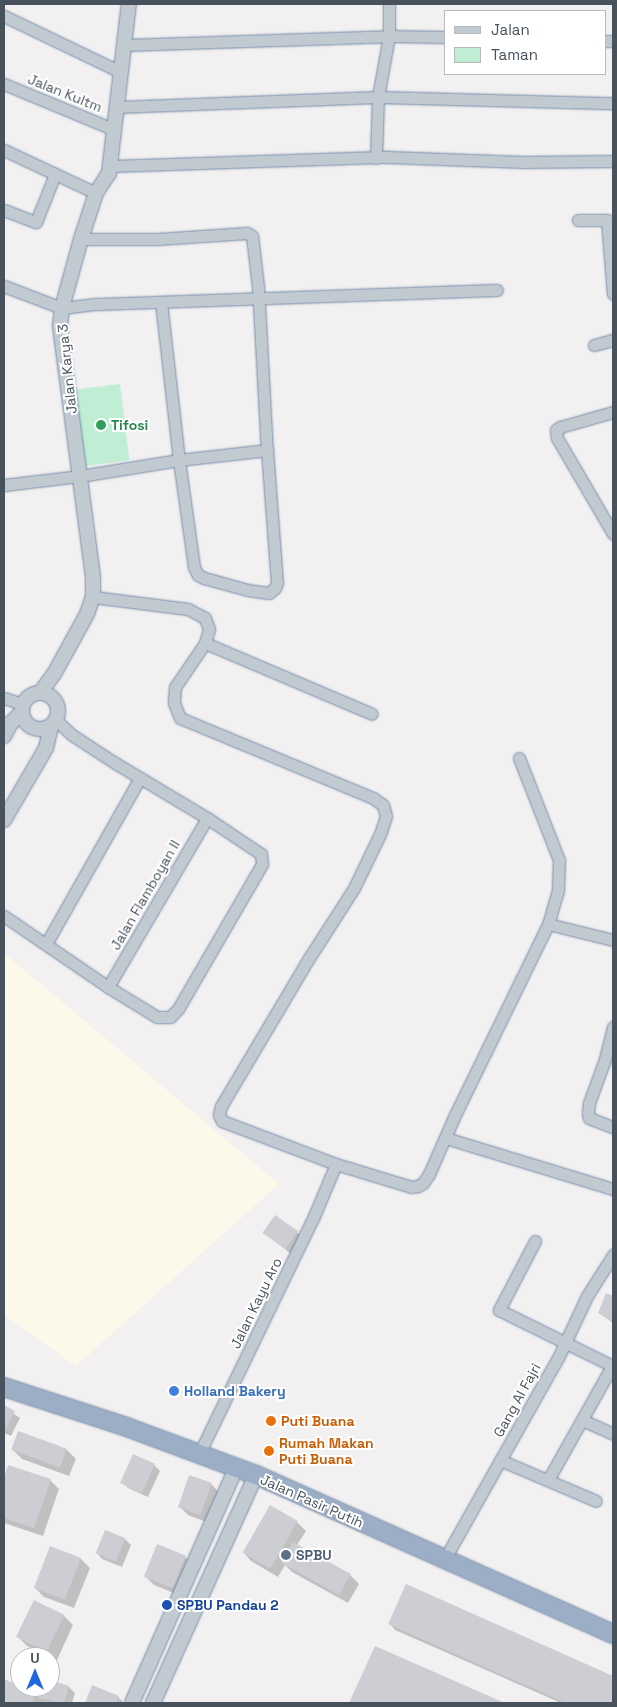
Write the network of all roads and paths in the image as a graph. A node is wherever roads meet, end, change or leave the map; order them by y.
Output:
1 (128, 4) edge
2 (389, 4) edge
3 (4, 16) edge
4 (389, 36) junction
5 (444, 37) edge
6 (124, 45) junction
7 (121, 72) junction
8 (4, 84) edge
9 (378, 97) junction
10 (613, 103) edge
11 (117, 107) junction
12 (115, 130) junction
13 (4, 150) edge
14 (376, 158) junction
15 (613, 161) edge
16 (110, 166) junction
17 (55, 174) junction
18 (96, 193) junction
19 (4, 210) edge
20 (578, 220) dead end
21 (610, 221) edge
22 (81, 239) junction
23 (4, 286) edge
24 (497, 290) dead end
25 (613, 294) edge
26 (258, 299) junction
27 (160, 303) junction
28 (62, 308) junction
29 (613, 340) edge
30 (594, 345) dead end
31 (613, 412) edge
32 (267, 450) junction
33 (179, 460) junction
34 (80, 476) junction
35 (4, 485) edge
36 (613, 534) edge
37 (93, 597) junction
38 (205, 643) junction
39 (54, 674) junction
40 (40, 693) junction
41 (4, 698) edge
42 (56, 702) junction
43 (23, 708) junction
44 (372, 714) dead end
45 (53, 723) junction
46 (4, 736) edge
47 (519, 758) dead end
48 (140, 778) junction
49 (207, 818) junction
50 (4, 820) edge
51 (4, 916) edge
52 (548, 924) junction
53 (613, 940) edge
54 (46, 944) junction
55 (108, 987) junction
56 (613, 1027) edge
57 (609, 1063) edge
58 (613, 1127) edge
59 (446, 1138) junction
60 (336, 1164) junction
61 (613, 1189) edge
62 (535, 1241) dead end
63 (613, 1255) edge
64 (564, 1344) junction
65 (613, 1366) edge
66 (4, 1387) edge
67 (582, 1420) junction
68 (613, 1434) edge
69 (199, 1454) junction
70 (500, 1460) junction
71 (236, 1468) junction
72 (256, 1475) junction
73 (548, 1480) junction
74 (596, 1501) dead end
75 (444, 1560) junction
76 (613, 1634) edge
77 (132, 1703) edge
78 (153, 1703) edge

1 - 6 street, Jalan Karya 3
2 - 4 street
3 - 7 street
4 - 5 street
4 - 6 street
4 - 9 street
6 - 7 street, Jalan Karya 3
7 - 11 street, Jalan Karya 3
8 - 12 street, Jalan Kultm
9 - 10 street
9 - 11 street
9 - 14 street
11 - 12 street, Jalan Karya 3
12 - 16 street, Jalan Karya 3
13 - 17 street
14 - 15 street
14 - 16 street
16 - 18 street, Jalan Karya 3
17 - 18 street
17 - 19 street
18 - 22 street, Jalan Karya 3
20 - 21 street
21 - 25 street
22 - 26 street
22 - 28 street, Jalan Karya 3
23 - 28 street
24 - 26 street
26 - 27 street
26 - 32 street
27 - 28 street
27 - 33 street
28 - 34 street, Jalan Karya 3
29 - 30 street
31 - 36 street
32 - 33 street
32 - 33 street
33 - 34 street
34 - 35 street
34 - 37 street, Jalan Karya 3
37 - 38 street
37 - 39 street, Jalan Karya 3
38 - 44 street
38 - 60 street
39 - 40 street, Jalan Karya 3
39 - 42 street
40 - 42 street
40 - 43 street, Jalan Karya 3
41 - 43 street
42 - 45 street
43 - 45 street
43 - 46 street, Jalan Karya 3
45 - 48 street
45 - 50 street
47 - 52 street
48 - 49 street
48 - 54 street
49 - 55 street, Jalan Flamboyan II
49 - 55 street
51 - 54 street
52 - 53 street
52 - 59 street
54 - 55 street
56 - 57 street
57 - 58 street
59 - 60 street
59 - 61 street
60 - 69 street, Jalan Kayu Aro
62 - 64 street
63 - 64 street, Gang Al Fajri
64 - 65 street
64 - 70 street, Gang Al Fajri
65 - 67 street
66 - 69 highway, Jalan Pasir Putih
67 - 68 street
67 - 73 street
69 - 71 highway, Jalan Pasir Putih
70 - 73 street
70 - 75 street, Gang Al Fajri
71 - 72 highway, Jalan Pasir Putih
71 - 77 street
72 - 75 highway, Jalan Pasir Putih
72 - 78 street
73 - 74 street
75 - 76 highway, Jalan Pasir Putih

